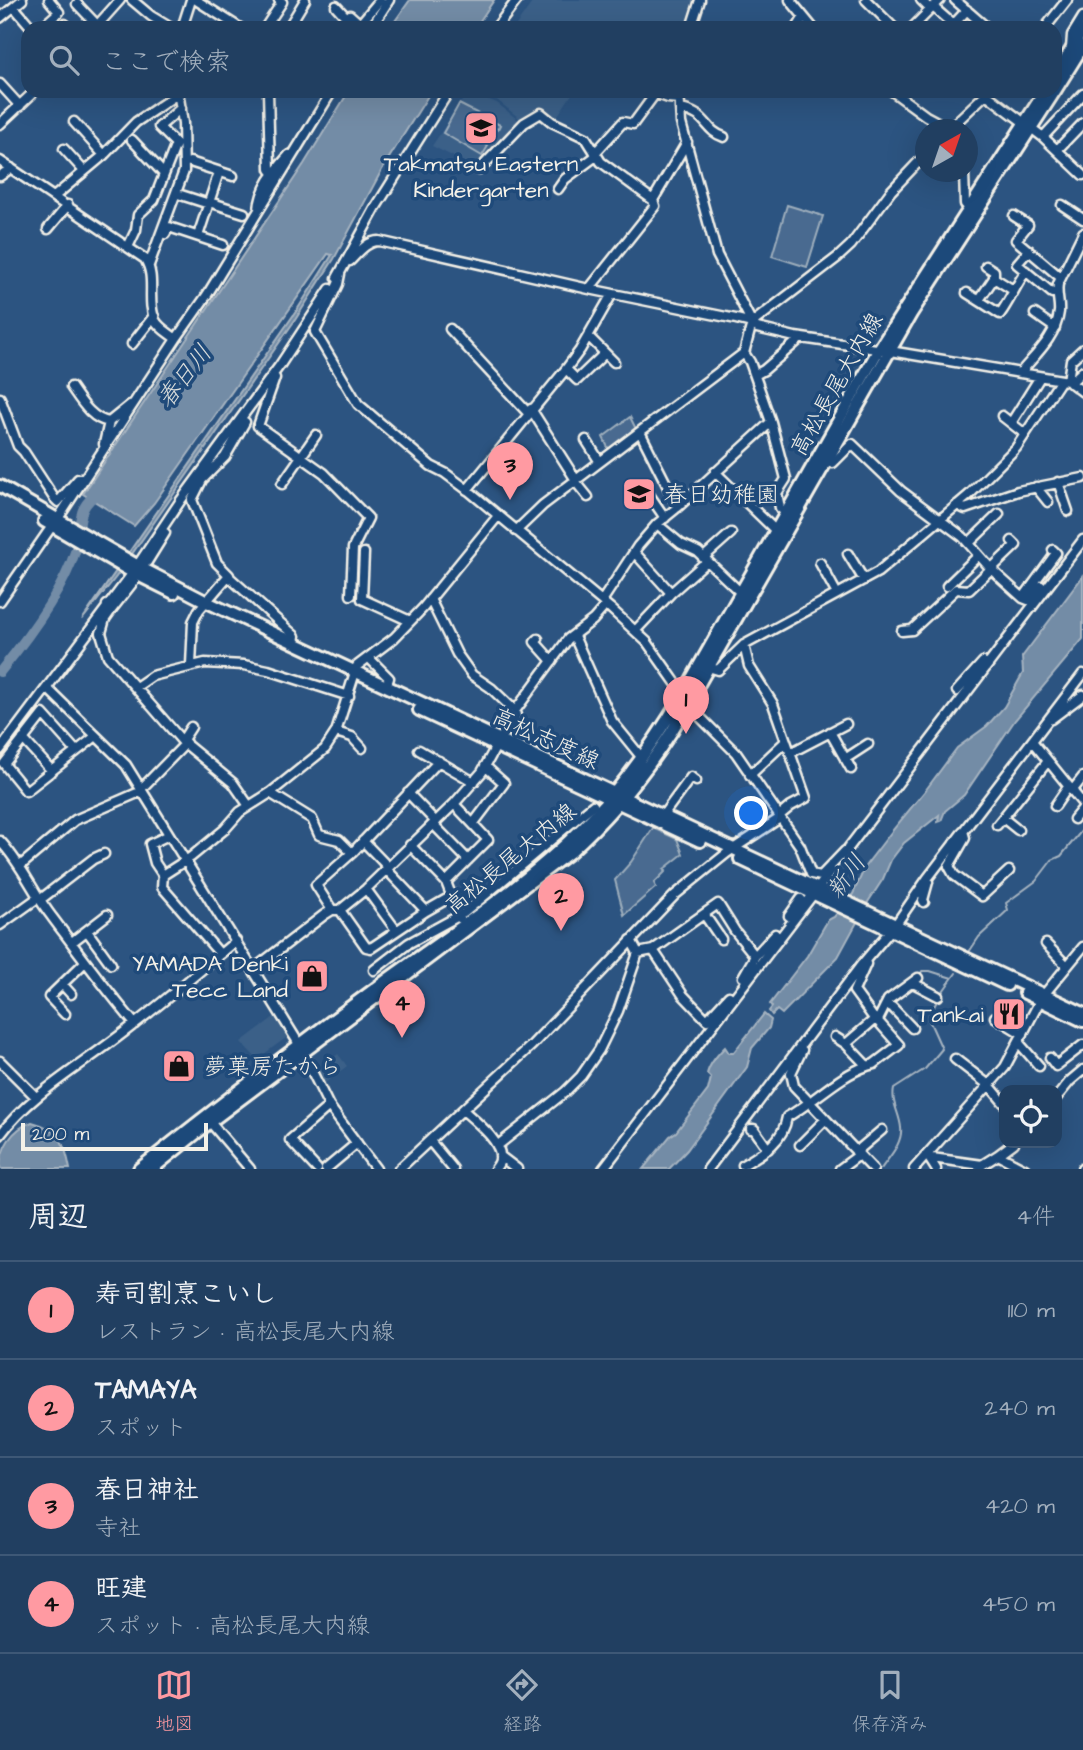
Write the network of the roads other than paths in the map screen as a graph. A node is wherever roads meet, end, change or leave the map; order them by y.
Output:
1 (22, 0) edge
2 (49, 0) edge
3 (132, 0) edge
4 (194, 0) edge
5 (279, 0) edge
6 (305, 0) edge
7 (389, 0) edge
8 (517, 0) edge
9 (701, 0) edge
10 (790, 0) edge
11 (867, 0) edge
12 (921, 0) edge
13 (940, 0) edge
14 (955, 0) edge
15 (1067, 0) edge
16 (377, 1) edge
17 (114, 2) edge
18 (77, 4) dead end
19 (335, 6) dead end
20 (14, 7) junction
21 (931, 8) junction
22 (967, 10) junction
23 (804, 17) junction
24 (1083, 17) edge
25 (0, 18) edge
26 (27, 21) edge
27 (49, 21) edge
28 (91, 21) edge
29 (100, 21) edge
30 (157, 21) edge
31 (185, 21) edge
32 (228, 21) edge
33 (270, 21) edge
34 (292, 21) edge
35 (357, 21) edge
36 (362, 21) edge
37 (371, 21) edge
38 (374, 21) edge
39 (501, 21) edge
40 (694, 21) edge
41 (801, 21) edge
42 (807, 21) edge
43 (887, 21) edge
44 (922, 21) edge
45 (947, 21) edge
46 (959, 21) edge
47 (979, 21) edge
48 (1050, 21) edge
49 (1083, 30) edge
50 (1079, 50) edge
51 (1062, 68) edge
52 (1062, 79) edge
53 (0, 85) edge
54 (1083, 94) edge
55 (28, 98) edge
56 (170, 98) edge
57 (179, 98) edge
58 (268, 98) edge
59 (322, 98) edge
60 (328, 98) edge
61 (445, 98) edge
62 (650, 98) edge
63 (902, 98) edge
64 (982, 98) edge
65 (995, 98) edge
66 (1042, 98) edge
67 (1050, 98) edge
68 (679, 100) edge
69 (20, 106) junction
70 (181, 108) junction
71 (151, 117) dead end
72 (932, 119) edge
73 (960, 119) edge
74 (314, 120) junction
75 (74, 122) dead end
76 (1083, 123) edge
77 (0, 124) edge
78 (159, 127) junction
79 (1028, 127) junction
80 (184, 137) junction
81 (724, 137) dead end
82 (1043, 137) junction
83 (132, 140) dead end
84 (687, 142) junction
85 (176, 144) junction
86 (299, 146) junction
87 (64, 149) dead end
88 (1057, 150) junction
89 (104, 155) junction
90 (596, 155) junction
91 (0, 160) edge
92 (190, 162) dead end
93 (915, 166) edge
94 (11, 168) junction
95 (479, 170) dead end
96 (84, 171) junction
97 (219, 172) junction
98 (273, 173) junction
99 (163, 174) junction
100 (1083, 175) edge
101 (233, 176) dead end
102 (0, 177) edge
103 (964, 182) edge
104 (558, 188) dead end
105 (181, 195) dead end
106 (55, 196) junction
107 (653, 200) junction
108 (209, 203) junction
109 (68, 205) junction
110 (1062, 205) dead end
111 (970, 209) junction
112 (260, 212) junction
113 (244, 213) dead end
114 (1014, 216) dead end
115 (1083, 219) edge
116 (48, 229) dead end
117 (1083, 233) edge
118 (198, 236) junction
119 (156, 244) junction
120 (223, 245) dead end
121 (128, 247) junction
122 (1028, 250) junction
123 (149, 265) junction
124 (986, 266) dead end
125 (342, 270) junction
126 (1026, 271) junction
127 (1060, 277) junction
128 (994, 278) junction
129 (589, 289) junction
130 (1013, 290) junction
131 (967, 293) dead end
132 (1056, 293) junction
133 (612, 294) junction
134 (979, 300) junction
135 (1035, 314) dead end
136 (154, 316) junction
137 (752, 323) junction
138 (1055, 328) junction
139 (450, 329) dead end
140 (588, 336) junction
141 (801, 338) junction
142 (176, 339) junction
143 (132, 344) dead end
144 (884, 350) junction
145 (1082, 351) edge
146 (605, 353) junction
147 (744, 353) junction
148 (614, 362) dead end
149 (278, 369) junction
150 (566, 369) junction
151 (1083, 371) edge
152 (1020, 373) junction
153 (755, 375) junction
154 (1041, 377) junction
155 (1066, 381) junction
156 (71, 387) dead end
157 (1083, 392) edge
158 (1, 401) edge
159 (135, 401) junction
160 (530, 411) junction
161 (1002, 416) dead end
162 (109, 422) junction
163 (771, 422) junction
164 (1011, 423) junction
165 (639, 432) junction
166 (1024, 434) junction
167 (316, 435) dead end
168 (839, 437) junction
169 (586, 440) dead end
170 (852, 444) junction
171 (103, 450) junction
172 (302, 456) junction
173 (826, 460) junction
174 (600, 462) junction
175 (715, 471) junction
176 (200, 478) junction
177 (1083, 478) edge
178 (84, 479) junction
179 (575, 481) junction
180 (1058, 482) junction
181 (282, 484) dead end
182 (0, 486) edge
183 (1036, 487) junction
184 (467, 490) junction
185 (0, 494) edge
186 (650, 496) dead end
187 (589, 497) dead end
188 (1048, 502) dead end
189 (957, 505) junction
190 (678, 507) junction
191 (1068, 512) dead end
192 (786, 513) junction
193 (999, 514) dead end
194 (498, 516) junction
195 (940, 519) junction
196 (661, 521) junction
197 (56, 524) junction
198 (516, 531) junction
199 (776, 531) junction
200 (731, 533) dead end
201 (1083, 540) edge
202 (1012, 541) dead end
203 (969, 543) junction
204 (1053, 550) dead end
205 (634, 552) junction
206 (364, 553) dead end
207 (848, 554) dead end
208 (979, 555) junction
209 (705, 559) junction
210 (1066, 562) junction
211 (820, 563) dead end
212 (136, 569) junction
213 (992, 570) junction
214 (228, 576) junction
215 (864, 580) junction
216 (947, 586) dead end
217 (671, 593) junction
218 (741, 593) junction
219 (837, 594) junction
220 (351, 595) dead end
221 (1023, 598) junction
222 (430, 599) junction
223 (0, 601) edge
224 (604, 603) junction
225 (204, 604) junction
226 (109, 607) junction
227 (268, 612) junction
228 (410, 621) junction
229 (258, 626) junction
230 (636, 630) junction
231 (902, 631) dead end
232 (574, 636) junction
233 (538, 639) dead end
234 (294, 643) junction
235 (744, 645) junction
236 (995, 655) junction
237 (369, 658) junction
238 (552, 661) junction
239 (191, 665) junction
240 (708, 667) junction
241 (1083, 674) edge
242 (355, 675) junction
243 (386, 686) junction
244 (136, 687) junction
245 (47, 688) junction
246 (957, 691) dead end
247 (1083, 695) edge
248 (349, 696) junction
249 (686, 698) junction
250 (515, 711) junction
251 (1048, 720) junction
252 (846, 724) dead end
253 (191, 727) dead end
254 (336, 732) junction
255 (830, 732) junction
256 (96, 736) junction
257 (23, 739) junction
258 (786, 741) junction
259 (1032, 741) junction
260 (184, 742) junction
261 (498, 743) junction
262 (869, 744) dead end
263 (362, 748) dead end
264 (0, 750) edge
265 (419, 750) dead end
266 (76, 751) junction
267 (790, 753) junction
268 (642, 758) junction
269 (845, 759) junction
270 (439, 761) junction
271 (1048, 761) junction
272 (485, 766) junction
273 (851, 769) dead end
274 (52, 771) junction
275 (750, 775) junction
276 (1083, 777) edge
277 (696, 781) dead end
278 (474, 782) junction
279 (1070, 789) junction
280 (141, 790) junction
281 (270, 793) junction
282 (408, 793) junction
283 (616, 798) junction
284 (454, 804) junction
285 (593, 805) dead end
286 (248, 806) junction
287 (1055, 806) dead end
288 (1083, 806) edge
289 (663, 815) junction
290 (779, 817) junction
291 (1003, 818) junction
292 (1074, 819) dead end
293 (434, 823) junction
294 (473, 824) junction
295 (997, 825) dead end
296 (1018, 830) dead end
297 (963, 831) junction
298 (169, 835) junction
299 (0, 841) edge
300 (363, 841) junction
301 (410, 845) junction
302 (731, 851) junction
303 (352, 853) junction
304 (104, 854) dead end
305 (185, 860) junction
306 (468, 860) junction
307 (20, 866) junction
308 (387, 868) junction
309 (1009, 870) dead end
310 (163, 875) junction
311 (927, 879) junction
312 (446, 882) junction
313 (817, 887) junction
314 (366, 889) junction
315 (452, 896) junction
316 (40, 898) junction
317 (801, 899) dead end
318 (924, 902) dead end
319 (336, 910) junction
320 (426, 911) junction
321 (704, 914) junction
322 (107, 915) dead end
323 (463, 923) junction
324 (0, 925) edge
325 (890, 926) junction
326 (783, 929) junction
327 (396, 930) junction
328 (87, 931) junction
329 (722, 939) dead end
330 (631, 940) junction
331 (236, 941) junction
332 (72, 942) junction
333 (1046, 944) dead end
334 (1083, 947) edge
335 (653, 950) junction
336 (638, 953) junction
337 (220, 954) junction
338 (755, 956) junction
339 (867, 958) junction
340 (85, 962) junction
341 (111, 964) dead end
342 (1067, 966) junction
343 (254, 969) junction
344 (374, 970) dead end
345 (62, 984) junction
346 (71, 994) dead end
347 (938, 996) dead end
348 (1042, 998) junction
349 (886, 1005) junction
350 (1083, 1013) edge
351 (65, 1014) dead end
352 (995, 1017) dead end
353 (875, 1019) junction
354 (1083, 1021) edge
355 (135, 1024) junction
356 (912, 1028) dead end
357 (835, 1037) dead end
358 (1021, 1039) junction
359 (804, 1041) junction
360 (846, 1044) junction
361 (1083, 1045) edge
362 (302, 1049) junction
363 (1050, 1058) dead end
364 (955, 1059) dead end
365 (0, 1061) edge
366 (867, 1066) junction
367 (1040, 1066) dead end
368 (1083, 1070) edge
369 (988, 1086) junction
370 (1062, 1091) edge
371 (36, 1097) junction
372 (999, 1098) edge
373 (810, 1104) junction
374 (329, 1106) junction
375 (463, 1110) junction
376 (825, 1120) junction
377 (210, 1122) junction
378 (751, 1129) dead end
379 (882, 1130) dead end
380 (0, 1135) edge
381 (430, 1141) junction
382 (357, 1143) junction
383 (800, 1145) dead end
384 (497, 1146) junction
385 (1007, 1148) edge
386 (768, 1149) junction
387 (858, 1153) junction
388 (998, 1155) junction
389 (500, 1156) junction
390 (927, 1157) junction
391 (743, 1165) dead end
392 (981, 1167) edge
393 (139, 1169) edge
394 (152, 1169) edge
395 (250, 1169) edge
396 (317, 1169) edge
397 (326, 1169) edge
398 (376, 1169) edge
399 (399, 1169) edge
400 (453, 1169) edge
401 (495, 1169) edge
402 (517, 1169) edge
403 (603, 1169) edge
404 (708, 1169) edge
405 (840, 1169) edge
406 (873, 1169) edge
407 (914, 1169) edge
408 (936, 1169) edge
409 (1025, 1169) edge

1 - 20 street
2 - 27 street
3 - 30 street
4 - 31 street
4 - 32 street
5 - 33 street
6 - 34 street
7 - 38 street
8 - 39 street
9 - 40 street
10 - 23 street
11 - 43 street
12 - 21 street
13 - 21 street
14 - 22 street
15 - 48 street
16 - 36 street
16 - 37 street
17 - 29 street
18 - 28 street
19 - 35 street
20 - 25 street
20 - 26 street
21 - 44 street
21 - 45 street
22 - 46 street
22 - 47 street
23 - 41 street
23 - 42 street
24 - 50 street
49 - 50 main road, 高松長尾大内線
50 - 51 main road, 高松長尾大内線
50 - 52 main road, 高松長尾大内線
53 - 69 street
54 - 82 street
55 - 69 street
56 - 89 street
57 - 70 street
58 - 98 street
59 - 74 street
60 - 74 street
61 - 125 street
62 - 90 street
63 - 72 street
64 - 73 street
65 - 79 street
66 - 79 main road, 高松長尾大内線
67 - 79 main road, 高松長尾大内線
68 - 81 street
68 - 84 street
69 - 77 street
70 - 78 street
70 - 80 street
71 - 78 street
74 - 86 street
75 - 89 street
76 - 88 street
78 - 85 street
79 - 82 street
79 - 111 main road, 高松長尾大内線
79 - 144 main road, 高松長尾大内線
80 - 85 street
80 - 119 street
82 - 88 street
83 - 99 street
84 - 107 street
84 - 137 street
85 - 99 street
86 - 98 street
86 - 112 street
87 - 96 street
88 - 100 street
89 - 96 street
90 - 95 street
90 - 104 street
90 - 107 street
91 - 94 street
92 - 97 street
93 - 137 street
94 - 102 street
94 - 106 street
96 - 106 street
97 - 101 street
97 - 108 street
98 - 112 street
99 - 121 street
103 - 111 street
105 - 108 street
106 - 109 street
107 - 129 street
108 - 113 street
108 - 118 street
109 - 116 street
109 - 121 street
110 - 115 street
111 - 144 main road, 高松長尾大内線
112 - 142 street
114 - 122 street
117 - 127 street
118 - 119 street
118 - 120 street
119 - 123 street
121 - 123 street
122 - 126 street
122 - 127 street
123 - 136 street
124 - 128 street
125 - 129 street
125 - 149 street
125 - 184 street
126 - 130 street
126 - 132 street
127 - 132 street
128 - 130 street
128 - 134 street
129 - 133 street
130 - 134 street
131 - 134 street
132 - 138 street
133 - 137 street
133 - 140 street
135 - 138 street
136 - 142 street
136 - 143 street
137 - 141 street
137 - 147 street
138 - 152 street
139 - 160 street
140 - 146 street
140 - 150 street
141 - 144 street
141 - 153 street
142 - 159 street
144 - 152 street
144 - 168 main road, 高松長尾大内線
144 - 192 main road, 高松長尾大内線
145 - 155 street
146 - 148 street
146 - 150 street
147 - 153 street
147 - 165 street
149 - 172 street
149 - 176 street
150 - 160 street
151 - 155 street
152 - 154 street
153 - 163 street
154 - 155 street
154 - 164 street
155 - 157 street
155 - 166 street
156 - 162 street
158 - 178 street
159 - 162 street
159 - 171 street
160 - 179 street
160 - 184 street
161 - 164 street
162 - 171 street
163 - 175 street
163 - 192 street
164 - 166 street
165 - 174 street
165 - 190 street
166 - 189 street
167 - 172 street
168 - 170 street
168 - 173 main road, 高松長尾大内線
169 - 174 street
170 - 173 street
170 - 195 street
171 - 178 street
172 - 181 street
172 - 220 street
173 - 240 main road, 高松長尾大内線
174 - 179 street
175 - 190 street
175 - 199 street
176 - 212 street
176 - 214 street
177 - 180 street
178 - 197 street
179 - 187 street
179 - 198 street
180 - 183 street
180 - 191 street
182 - 197 main road, 高松志度線
183 - 188 street
183 - 189 street
184 - 194 street
185 - 197 main road, 高松志度線
186 - 196 street
189 - 195 street
190 - 196 street
192 - 199 main road, 高松長尾大内線
193 - 203 street
194 - 198 street
194 - 222 street
195 - 203 street
195 - 215 street
196 - 205 street
196 - 209 street
197 - 212 main road, 高松志度線
197 - 223 street
198 - 224 street
199 - 218 main road, 高松長尾大内線
200 - 209 street
201 - 210 street
202 - 213 street
203 - 208 street
204 - 221 street
205 - 217 street
205 - 224 street
206 - 228 street
207 - 215 street
208 - 213 street
208 - 216 street
209 - 217 street
209 - 218 street
210 - 221 street
210 - 236 street
211 - 219 street
212 - 225 main road, 高松志度線
212 - 226 street
213 - 221 street
213 - 231 street
214 - 225 street
214 - 227 street
215 - 219 street
217 - 230 street
218 - 249 main road, 高松長尾大内線
219 - 235 street
222 - 228 street
222 - 250 street
224 - 230 street
224 - 232 street
225 - 229 main road, 高松志度線
225 - 239 street
225 - 242 main road, 高松志度線
226 - 244 street
226 - 245 street
227 - 229 street
227 - 234 street
228 - 237 street
229 - 234 main road, 高松志度線
230 - 249 street
232 - 238 street
232 - 268 street
233 - 238 street
234 - 242 main road, 高松志度線
235 - 240 street
235 - 258 street
236 - 246 street
236 - 313 street
237 - 242 street
237 - 243 street
238 - 250 street
239 - 244 street
239 - 248 street
240 - 249 main road, 高松長尾大内線
241 - 251 street
242 - 243 main road, 高松志度線
242 - 248 street
242 - 261 main road, 高松志度線
243 - 261 main road, 高松志度線
244 - 260 street
245 - 256 street
245 - 264 street
247 - 251 street
248 - 254 street
249 - 268 main road, 高松長尾大内線
249 - 275 street
249 - 283 main road, 高松長尾大内線
250 - 261 street
251 - 259 street
252 - 255 street
253 - 260 street
254 - 263 street
254 - 281 street
255 - 267 street
255 - 269 street
256 - 266 street
256 - 280 street
257 - 266 street
257 - 274 street
257 - 274 street
258 - 267 street
258 - 275 street
259 - 271 street
259 - 297 street
260 - 280 street
260 - 286 street
261 - 272 street
261 - 283 main road, 高松志度線
262 - 269 street
265 - 270 street
266 - 274 street
267 - 290 street
268 - 283 main road, 高松長尾大内線
269 - 273 street
270 - 278 street
270 - 282 street
271 - 279 street
271 - 291 street
272 - 278 street
272 - 294 street
275 - 290 street
276 - 279 street
277 - 289 street
278 - 284 street
279 - 287 street
279 - 288 street
280 - 298 street
280 - 307 street
281 - 286 street
281 - 303 street
282 - 293 street
282 - 300 street
283 - 289 main road, 高松志度線
283 - 302 main road, 高松志度線
283 - 323 main road, 高松長尾大内線
284 - 293 street
284 - 294 street
285 - 323 street
286 - 305 street
288 - 292 street
289 - 302 main road, 高松志度線
290 - 302 street
290 - 313 street
291 - 295 street
291 - 296 street
293 - 301 street
293 - 306 street
294 - 306 street
297 - 309 street
297 - 311 street
298 - 305 street
298 - 310 street
299 - 307 street
300 - 303 street
300 - 308 street
301 - 308 street
301 - 312 street
302 - 313 main road, 高松志度線
302 - 330 street
303 - 319 street
304 - 316 street
305 - 310 street
305 - 331 street
306 - 312 street
307 - 316 street
308 - 314 street
308 - 320 street
310 - 337 street
311 - 318 street
311 - 325 street
312 - 315 street
313 - 325 main road, 高松志度線
313 - 326 street
314 - 319 street
314 - 327 street
315 - 320 street
315 - 323 street
316 - 324 street
316 - 332 street
317 - 326 street
319 - 327 street
319 - 343 street
320 - 327 street
321 - 329 street
321 - 335 street
321 - 338 street
322 - 328 street
323 - 344 street
323 - 362 main road, 高松長尾大内線
325 - 339 street
325 - 348 main road, 高松志度線
326 - 338 street
326 - 403 street
328 - 332 street
328 - 341 street
330 - 336 street
330 - 375 street
331 - 337 street
331 - 343 street
332 - 340 street
333 - 342 street
334 - 342 street
335 - 336 street
335 - 338 street
336 - 384 street
337 - 355 street
339 - 353 street
339 - 359 street
340 - 345 street
340 - 355 street
342 - 348 street
343 - 362 street
345 - 346 street
345 - 351 street
347 - 349 street
348 - 350 main road, 高松志度線
348 - 354 main road, 高松志度線
348 - 358 street
349 - 353 street
349 - 356 street
352 - 358 street
353 - 360 street
353 - 366 street
355 - 371 street
357 - 360 street
358 - 367 street
358 - 369 street
359 - 373 street
359 - 404 street
360 - 366 street
361 - 363 street
362 - 374 street
362 - 377 main road, 高松長尾大内線
362 - 393 main road, 高松長尾大内線
364 - 369 street
365 - 371 street
366 - 373 street
368 - 370 street
369 - 372 street
369 - 390 street
371 - 380 street
373 - 376 street
373 - 386 street
374 - 382 street
374 - 396 street
375 - 381 street
375 - 384 street
376 - 383 street
376 - 387 street
377 - 394 main road, 高松長尾大内線
377 - 395 street
378 - 386 street
379 - 387 street
381 - 399 street
381 - 400 street
382 - 397 street
382 - 398 street
384 - 389 street
385 - 388 street
386 - 391 street
387 - 405 street
387 - 406 street
388 - 392 street
388 - 409 street
389 - 401 street
389 - 402 street
390 - 392 street
390 - 407 street
390 - 408 street

